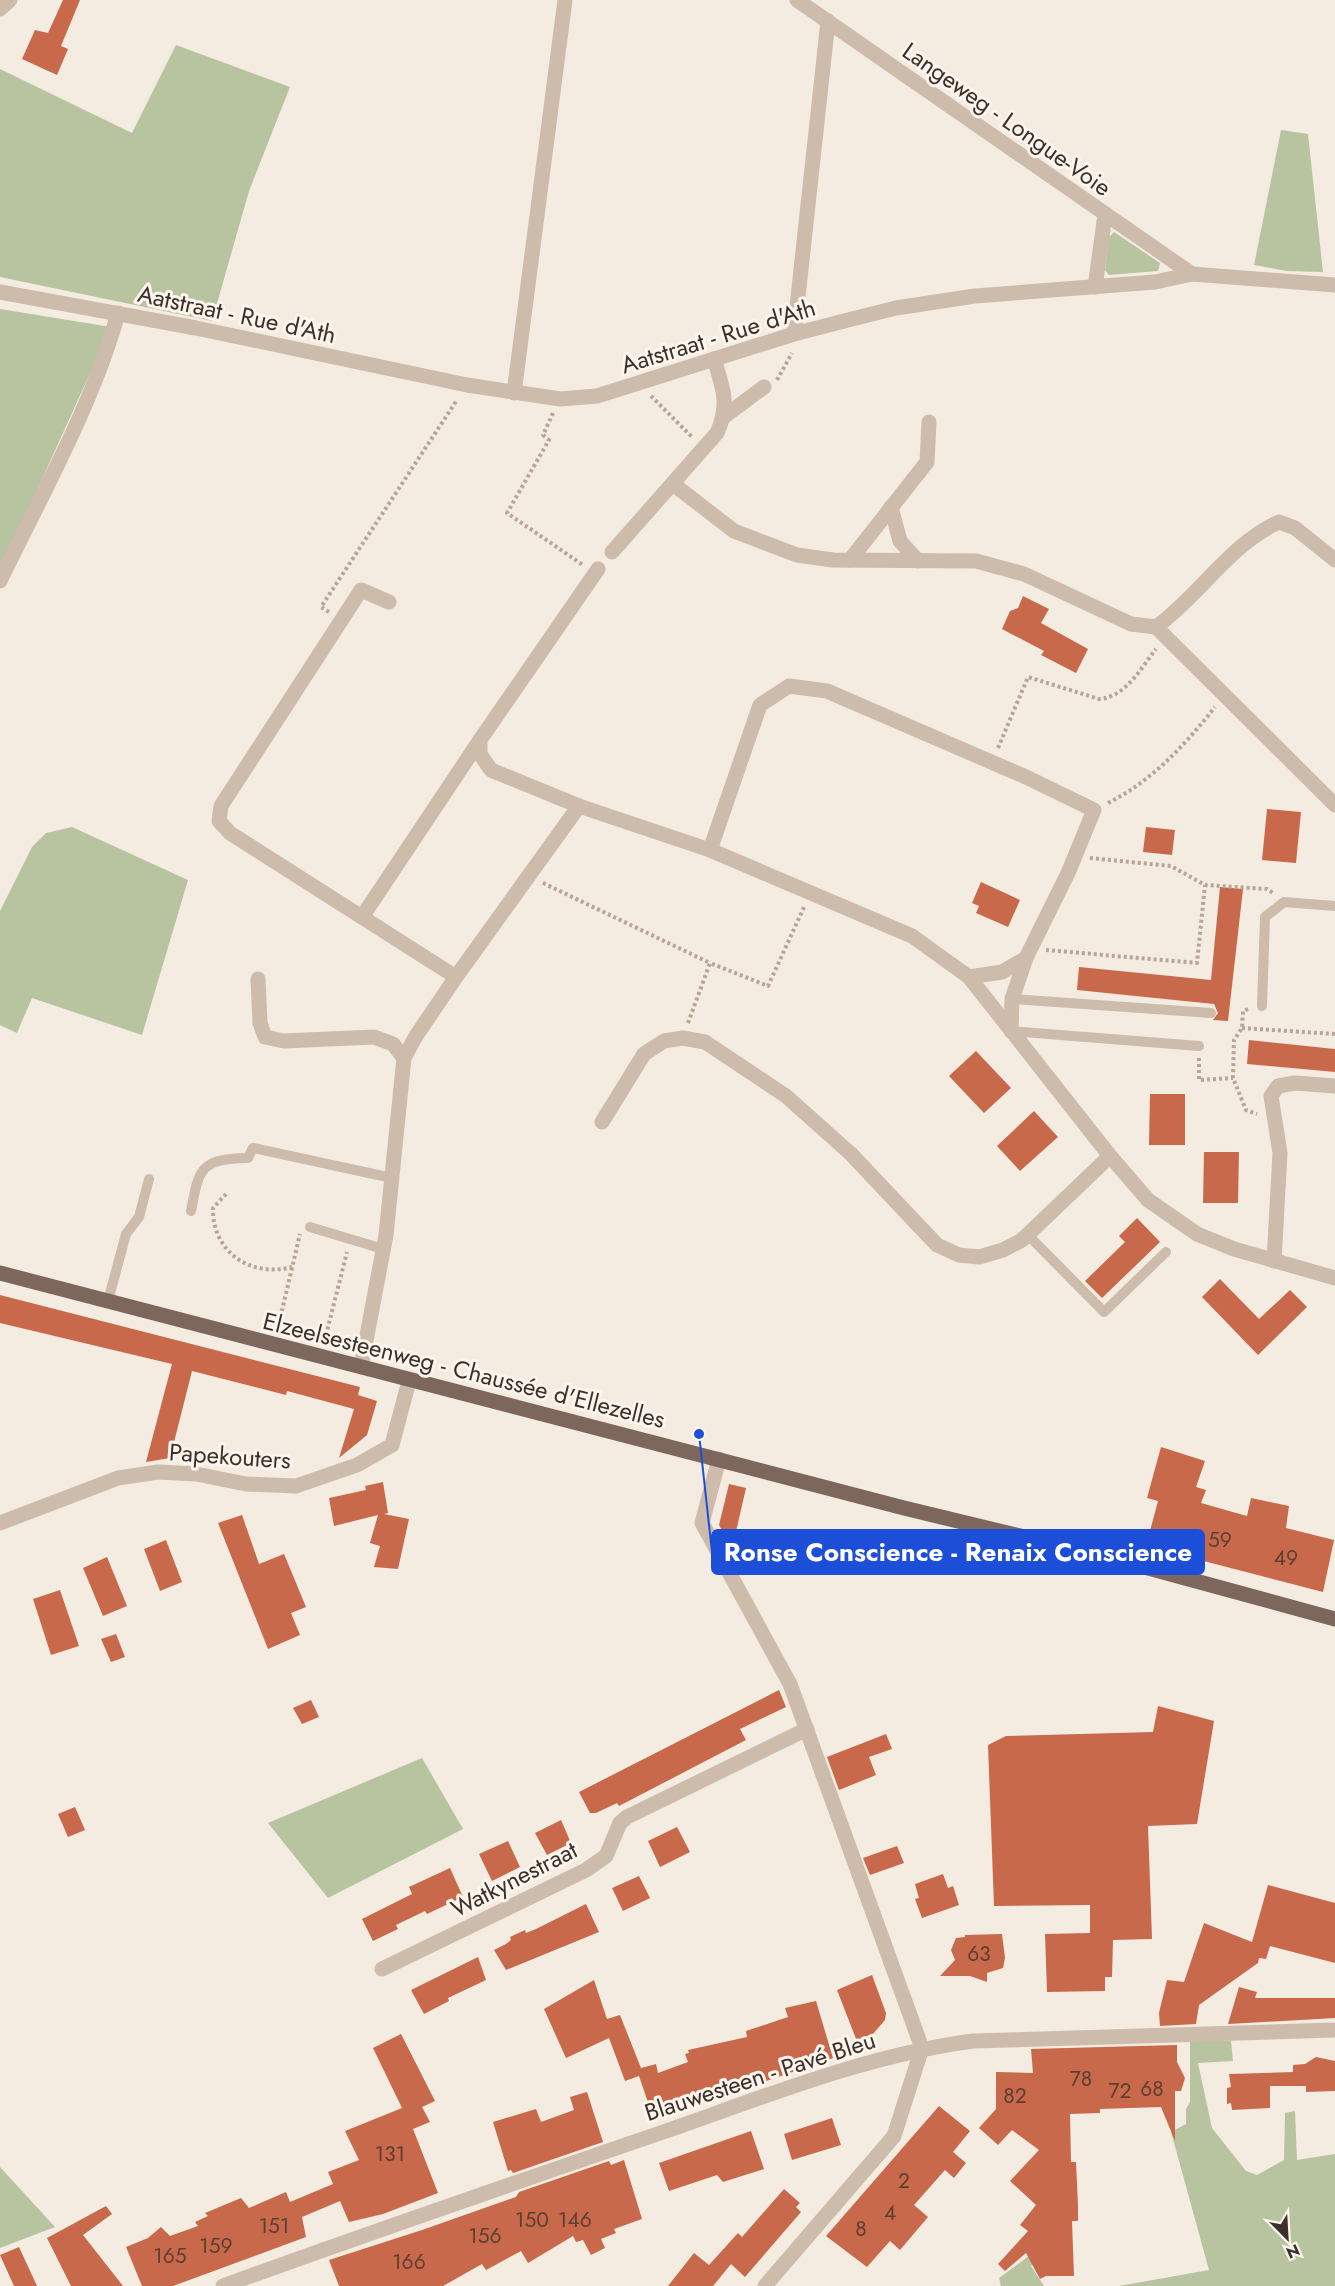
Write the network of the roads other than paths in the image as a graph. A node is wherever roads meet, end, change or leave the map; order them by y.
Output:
1 (10, 0) edge
2 (565, 0) edge
3 (797, 0) edge
4 (0, 9) edge
5 (828, 21) junction
6 (1105, 215) junction
7 (1192, 274) junction
8 (1335, 285) edge
9 (1095, 287) junction
10 (0, 292) edge
11 (118, 313) junction
12 (794, 334) junction
13 (714, 359) junction
14 (764, 387) road end
15 (514, 393) junction
16 (725, 416) junction
17 (929, 422) dead end
18 (673, 484) junction
19 (891, 507) junction
20 (612, 552) dead end
21 (850, 560) junction
22 (1335, 560) edge
23 (918, 561) junction
24 (597, 571) road end
25 (0, 581) edge
26 (389, 602) dead end
27 (1161, 632) junction
28 (480, 740) junction
29 (1335, 805) edge
30 (579, 806) junction
31 (710, 850) junction
32 (1335, 906) edge
33 (362, 917) junction
34 (1028, 953) junction
35 (456, 977) junction
36 (969, 977) junction
37 (258, 979) dead end
38 (1012, 999) junction
39 (1262, 1006) road end
40 (1211, 1013) dead end
41 (1011, 1031) junction
42 (1199, 1046) road end
43 (404, 1058) junction
44 (1335, 1086) edge
45 (602, 1122) dead end
46 (1110, 1156) junction
47 (392, 1178) junction
48 (149, 1179) dead end
49 (191, 1211) dead end
50 (310, 1227) road end
51 (1028, 1235) junction
52 (383, 1249) junction
53 (1166, 1252) dead end
54 (1274, 1261) junction
55 (0, 1274) edge
56 (1335, 1278) edge
57 (108, 1301) junction
58 (361, 1367) junction
59 (409, 1381) junction
60 (719, 1459) junction
61 (0, 1523) edge
62 (1335, 1619) edge
63 (807, 1729) junction
64 (382, 1969) dead end
65 (1335, 2030) edge
66 (922, 2048) junction
67 (223, 2286) edge
68 (765, 2286) edge

1 - 4 street
2 - 15 street
3 - 5 street, Langeweg - Longue-Voie
5 - 6 street, Langeweg - Longue-Voie
5 - 12 street
6 - 7 street, Langeweg - Longue-Voie
6 - 9 street
7 - 8 street, Aatstraat - Rue d'Ath
7 - 9 street, Aatstraat - Rue d'Ath
9 - 12 street, Aatstraat - Rue d'Ath
10 - 11 street, Aatstraat - Rue d'Ath
11 - 15 street, Aatstraat - Rue d'Ath
11 - 25 street, Aatstraat - Rue d'Ath
12 - 13 street, Aatstraat - Rue d'Ath
13 - 15 street, Aatstraat - Rue d'Ath
13 - 16 street
14 - 16 street
16 - 18 street
17 - 19 street
18 - 20 street
18 - 21 street
19 - 21 street
19 - 23 street
21 - 23 street
22 - 27 street
23 - 27 street
24 - 28 street
26 - 33 street
27 - 29 street
28 - 30 street
28 - 33 street
30 - 31 street
30 - 35 street
31 - 34 street
31 - 36 street
32 - 39 lane
33 - 35 street
34 - 36 street
34 - 38 street
35 - 43 street
36 - 41 street
37 - 43 street
38 - 40 lane
38 - 41 street
41 - 42 lane
41 - 46 street
43 - 47 street
44 - 54 street
45 - 51 street
46 - 51 street
46 - 54 street
47 - 49 lane
47 - 52 street
48 - 57 lane
50 - 52 lane
51 - 53 lane
52 - 58 street
54 - 56 street
55 - 57 main road, Elzeelsesteenweg - Chaussée d'Ellezelles
57 - 58 main road, Elzeelsesteenweg - Chaussée d'Ellezelles
58 - 59 main road, Elzeelsesteenweg - Chaussée d'Ellezelles
59 - 60 main road, Elzeelsesteenweg - Chaussée d'Ellezelles
59 - 61 street, Papekouters
60 - 62 main road, Elzeelsesteenweg - Chaussée d'Ellezelles
60 - 63 street
63 - 64 street, Watkynestraat
63 - 66 street
65 - 66 street, Blauwesteen - Pavé Bleu
66 - 67 street, Blauwesteen - Pavé Bleu
66 - 68 street

